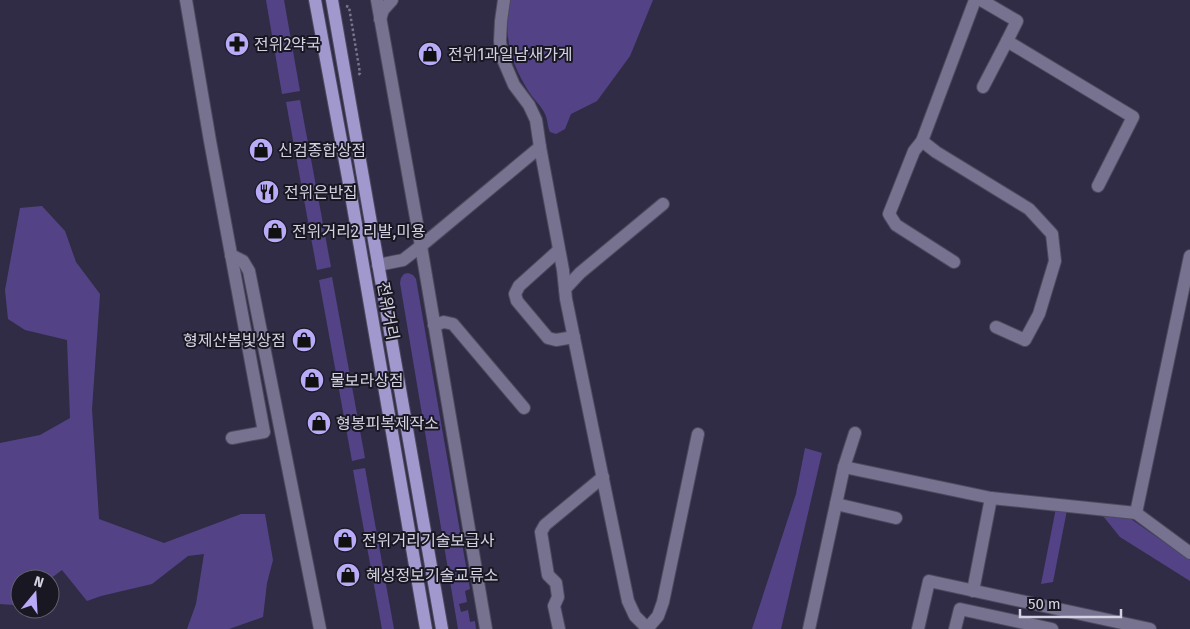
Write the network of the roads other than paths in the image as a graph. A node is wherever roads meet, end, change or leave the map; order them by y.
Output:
1 (186, 0) edge
2 (314, 0) edge
3 (332, 0) edge
4 (377, 0) edge
5 (392, 0) edge
6 (504, 0) edge
7 (975, 0) edge
8 (981, 0) edge
9 (380, 19) junction
10 (1007, 41) junction
11 (983, 88) dead end
12 (922, 141) junction
13 (540, 147) junction
14 (1098, 186) dead end
15 (663, 204) dead end
16 (421, 246) junction
17 (559, 250) junction
18 (231, 255) junction
19 (1190, 256) edge
20 (954, 262) dead end
21 (378, 265) junction
22 (565, 289) junction
23 (434, 325) junction
24 (996, 327) dead end
25 (574, 337) junction
26 (524, 408) dead end
27 (855, 433) dead end
28 (698, 434) dead end
29 (232, 438) dead end
30 (844, 468) junction
31 (602, 477) junction
32 (991, 498) junction
33 (836, 504) junction
34 (1136, 513) junction
35 (896, 518) dead end
36 (1190, 553) edge
37 (974, 591) junction
38 (647, 628) edge
39 (320, 629) edge
40 (426, 629) edge
41 (442, 629) edge
42 (486, 629) edge
43 (559, 629) edge
44 (809, 629) edge
45 (918, 629) edge
46 (955, 629) edge
47 (1052, 629) edge
48 (1150, 629) edge

1 - 18 street
2 - 40 main road, 전위거리
3 - 21 main road, 전위거리
4 - 9 street
5 - 9 street
6 - 13 street
7 - 12 street
8 - 10 street
9 - 16 street
10 - 11 street
10 - 14 street
12 - 20 street
12 - 24 street
13 - 16 street
13 - 17 street
15 - 22 street
16 - 21 street
16 - 23 street
17 - 22 street
17 - 25 street
18 - 29 street
18 - 39 street
19 - 34 street
21 - 41 main road, 전위거리
22 - 25 street
23 - 26 street
23 - 42 street
25 - 31 street
27 - 30 street
28 - 38 street
30 - 32 street
30 - 33 street
31 - 38 street
31 - 43 street
32 - 34 street
32 - 37 street
33 - 35 street
33 - 44 street
34 - 36 street
37 - 45 street
37 - 48 street
46 - 47 street

